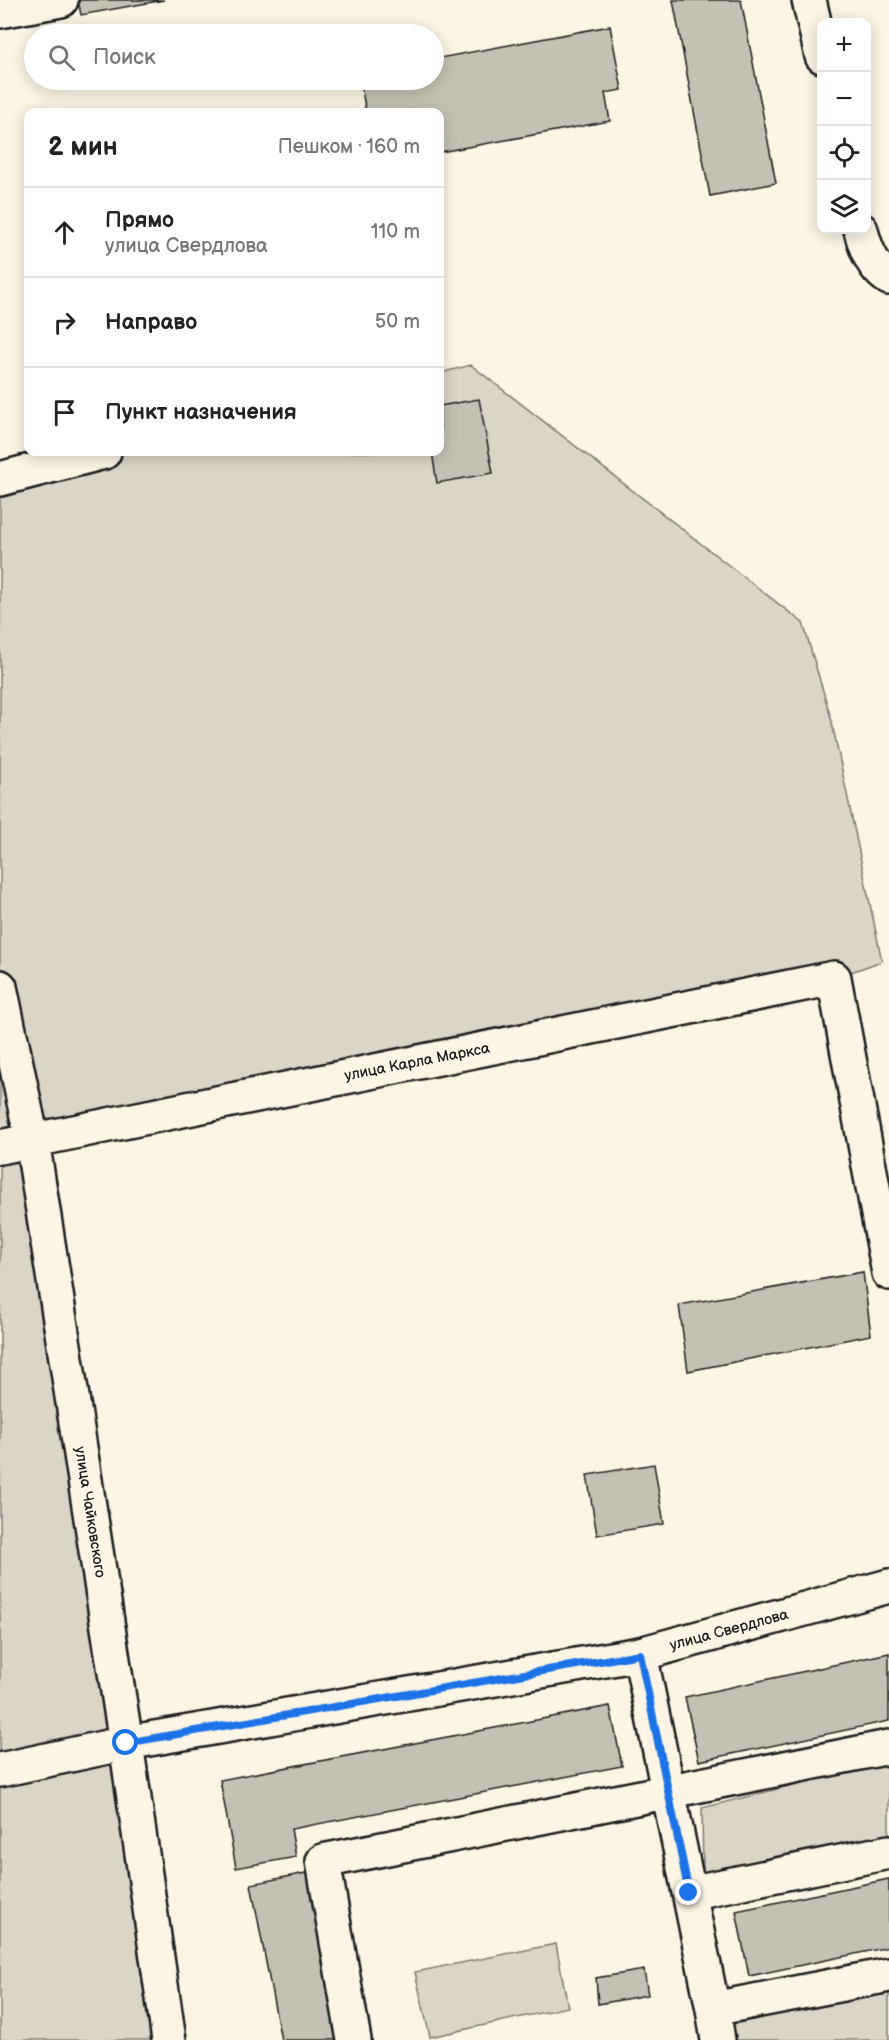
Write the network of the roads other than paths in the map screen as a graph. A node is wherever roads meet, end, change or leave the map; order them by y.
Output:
1 (61, 0) edge
2 (809, 0) edge
3 (0, 11) edge
4 (817, 34) edge
5 (862, 234) edge
6 (889, 278) edge
7 (89, 456) edge
8 (0, 479) edge
9 (0, 987) edge
10 (32, 1140) junction
11 (0, 1147) edge
12 (889, 1273) edge
13 (889, 1586) edge
14 (640, 1654) junction
15 (126, 1743) junction
16 (889, 1747) edge
17 (0, 1770) edge
18 (669, 1792) junction
19 (889, 1852) edge
20 (689, 1893) junction
21 (889, 1975) edge
22 (716, 2025) edge
23 (169, 2040) edge
24 (354, 2040) edge

1 - 3 street
2 - 4 street
5 - 6 street
7 - 8 street
9 - 10 street, улица Чайковского
10 - 11 street, улица Карла Маркса
10 - 12 street, улица Карла Маркса
10 - 15 street, улица Чайковского
13 - 14 street, улица Свердлова
14 - 15 street, улица Свердлова
14 - 18 street
15 - 17 street, улица Свердлова
15 - 23 street, улица Чайковского
16 - 18 street
18 - 20 street
18 - 24 street
19 - 20 street
20 - 22 street
21 - 22 street

